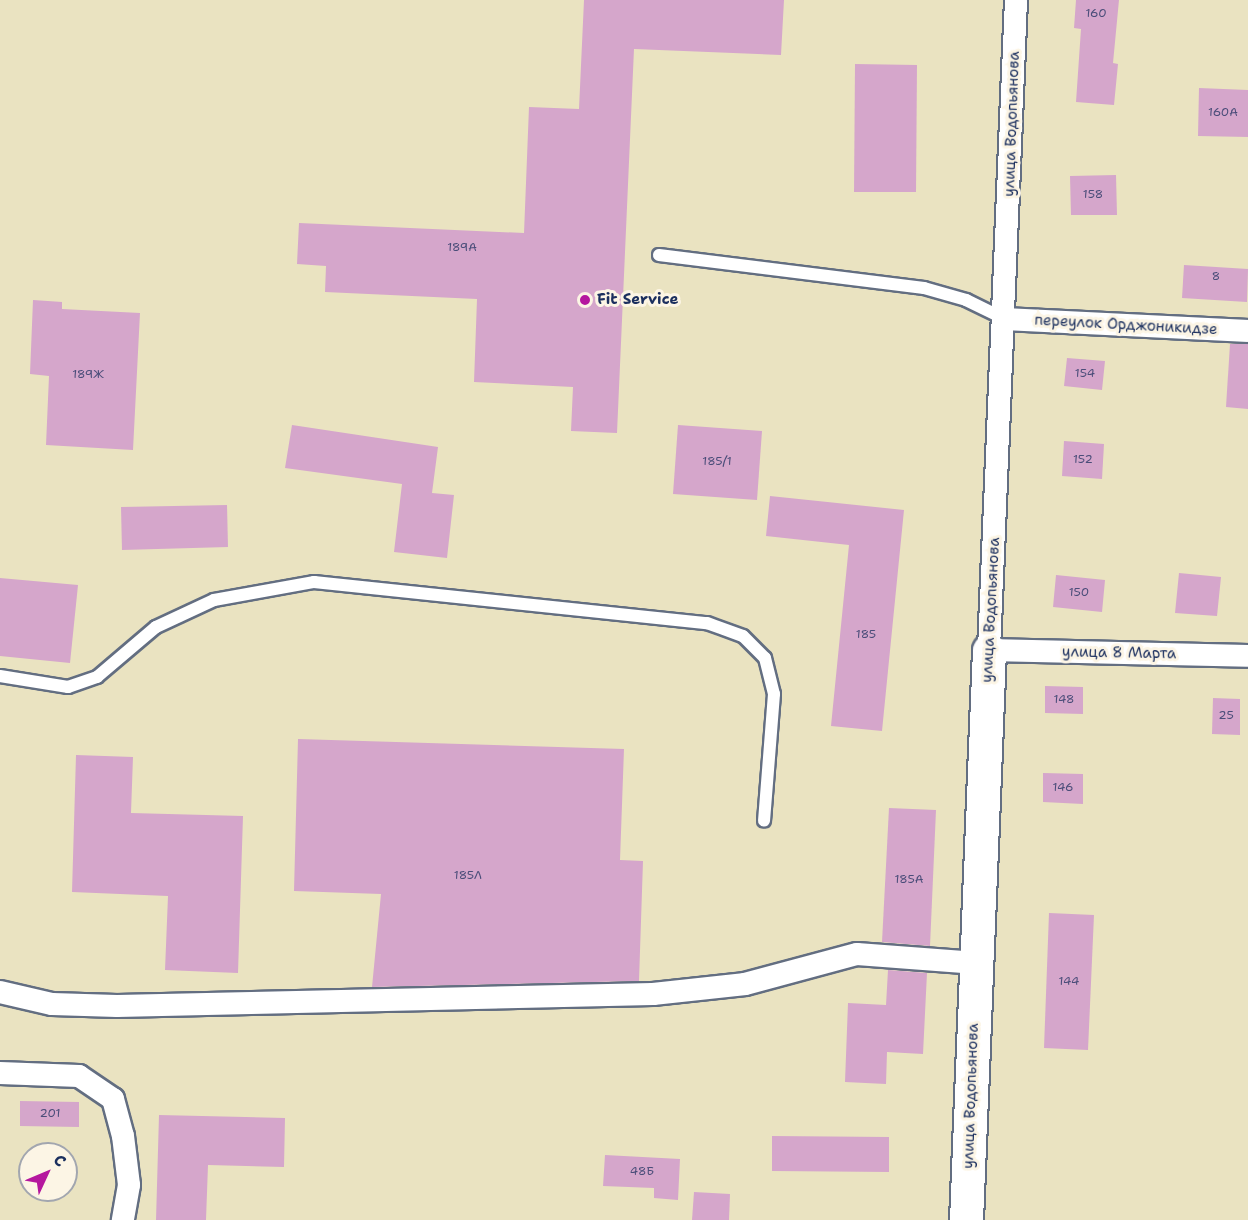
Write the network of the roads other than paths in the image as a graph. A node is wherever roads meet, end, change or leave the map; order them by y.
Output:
1 (1016, 0) edge
2 (659, 255) dead end
3 (1005, 319) junction
4 (1248, 331) edge
5 (989, 650) junction
6 (1248, 656) edge
7 (0, 676) edge
8 (764, 821) dead end
9 (977, 963) junction
10 (0, 992) edge
11 (0, 1073) edge
12 (123, 1220) edge
13 (966, 1220) edge

1 - 3 street, улица Водопьянова
2 - 3 lane
3 - 4 street, переулок Орджоникидзе
3 - 5 street, улица Водопьянова
5 - 6 street, улица 8 Марта
5 - 9 street, улица Водопьянова
7 - 8 lane
9 - 10 street
9 - 13 street, улица Водопьянова
11 - 12 street

